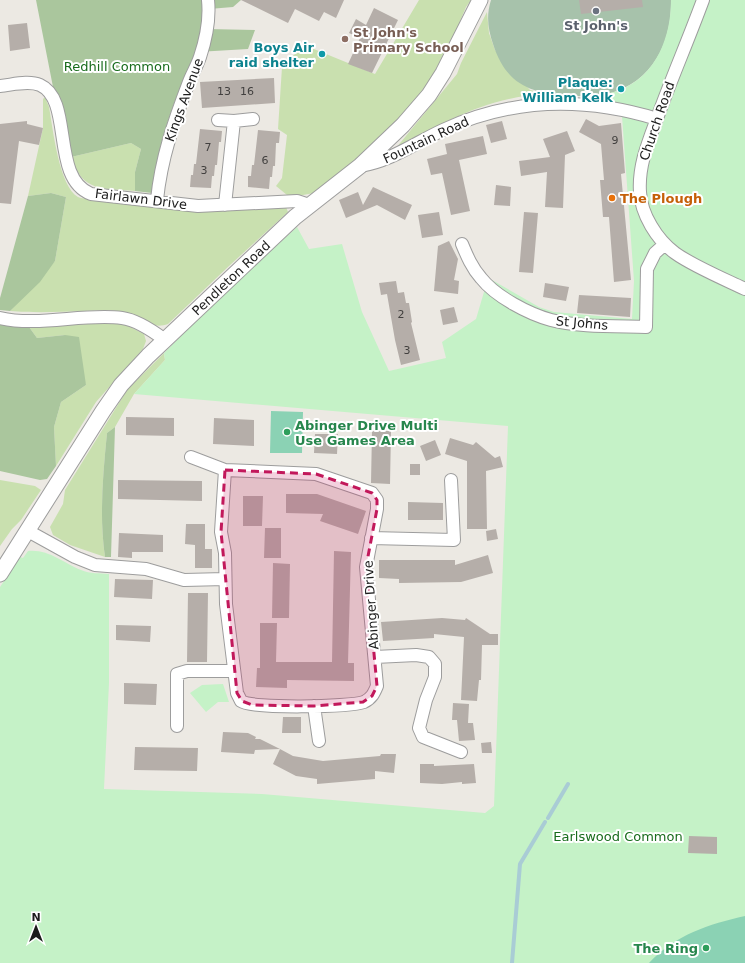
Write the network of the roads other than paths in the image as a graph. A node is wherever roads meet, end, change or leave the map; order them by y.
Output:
1 (208, 0) edge
2 (480, 0) edge
3 (703, 0) edge
4 (0, 86) edge
5 (253, 119) dead end
6 (657, 119) junction
7 (218, 120) dead end
8 (234, 121) junction
9 (360, 166) junction
10 (157, 200) junction
11 (225, 205) junction
12 (309, 205) junction
13 (462, 244) dead end
14 (665, 244) junction
15 (745, 289) edge
16 (2, 318) edge
17 (165, 340) junction
18 (191, 457) dead end
19 (225, 470) junction
20 (452, 480) dead end
21 (28, 531) junction
22 (371, 538) junction
23 (0, 574) edge
24 (225, 579) junction
25 (375, 657) junction
26 (234, 671) junction
27 (314, 706) junction
28 (177, 726) dead end
29 (319, 741) dead end
30 (461, 752) dead end

1 - 10 street, Kings Avenue
2 - 9 street, Pendleton Road
3 - 6 street, Church Road
4 - 10 street, Fairlawn Drive
5 - 8 street
6 - 9 street, Fountain Road
6 - 14 street, Church Road
7 - 8 street
8 - 11 street
9 - 12 street, Pendleton Road
10 - 11 street, Fairlawn Drive
11 - 12 street, Fairlawn Drive
12 - 17 street, Pendleton Road
13 - 14 street, St Johns
14 - 15 street, Church Road
16 - 17 street
17 - 21 street, Pendleton Road
18 - 19 street
19 - 22 street, Abinger Drive
19 - 24 street, Abinger Drive
20 - 22 street
21 - 23 street, Pendleton Road
21 - 24 street
22 - 25 street, Abinger Drive
24 - 26 street, Abinger Drive
25 - 27 street, Abinger Drive
25 - 30 street
26 - 27 street, Abinger Drive
26 - 28 street
27 - 29 street

